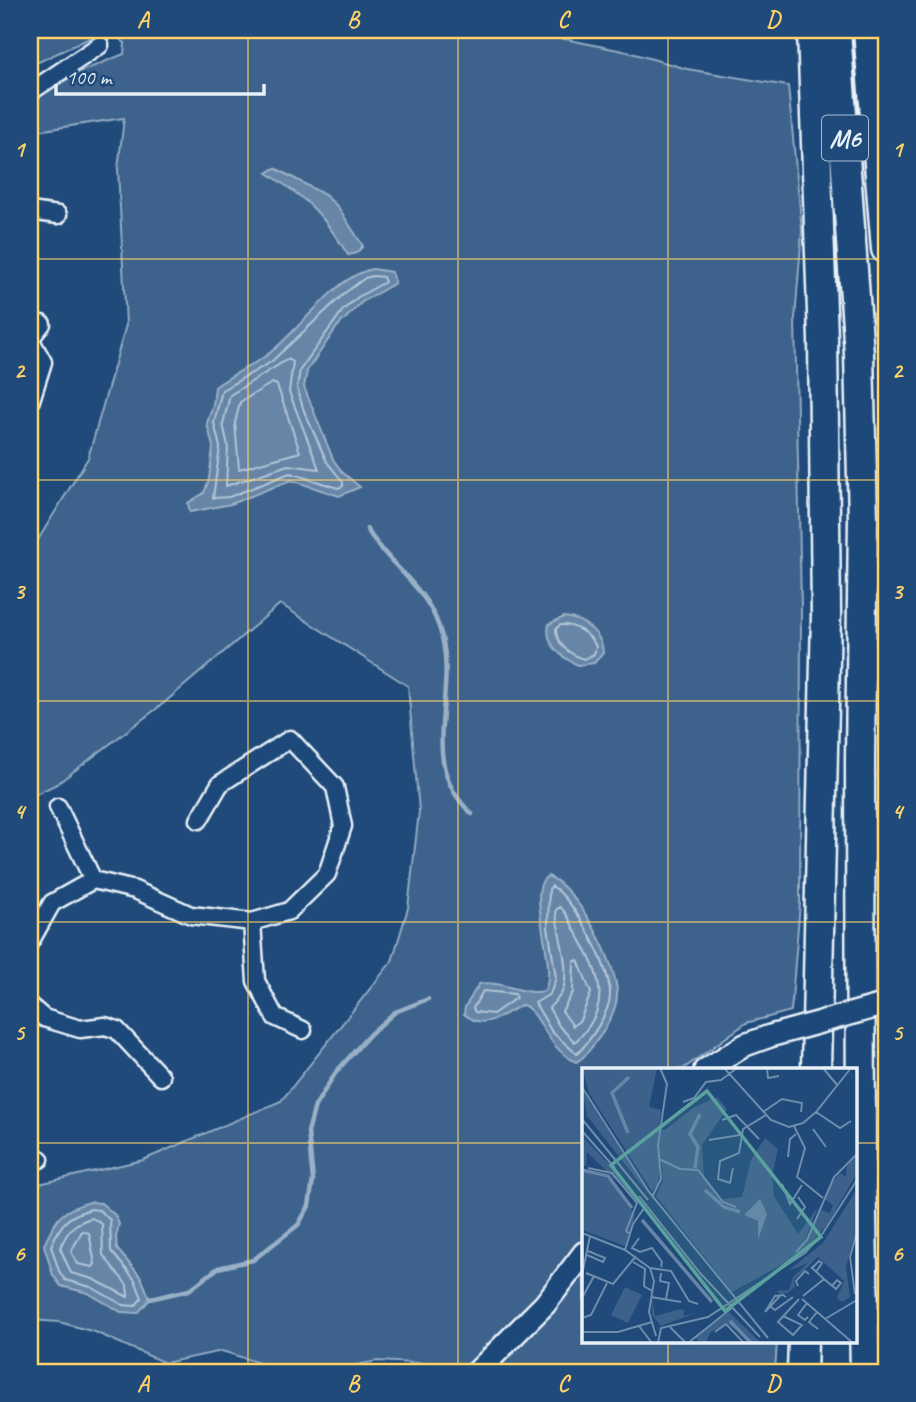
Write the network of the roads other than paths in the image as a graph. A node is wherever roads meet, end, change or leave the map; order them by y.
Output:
1 (811, 30) edge
2 (836, 30) edge
3 (868, 30) edge
4 (100, 45) dead end
5 (30, 92) edge
6 (30, 211) edge
7 (58, 215) dead end
8 (886, 249) edge
9 (42, 324) dead end
10 (30, 339) edge
11 (30, 403) edge
12 (58, 807) dead end
13 (199, 820) dead end
14 (93, 880) junction
15 (252, 922) junction
16 (30, 942) edge
17 (886, 1004) edge
18 (30, 1006) edge
19 (303, 1030) dead end
20 (707, 1068) edge
21 (816, 1068) edge
22 (161, 1077) dead end
23 (861, 1163) junction
24 (582, 1254) edge
25 (803, 1342) edge
26 (477, 1372) edge
27 (802, 1372) edge
28 (857, 1372) edge
29 (865, 1372) edge

1 - 21 highway
2 - 23 highway, M6
3 - 8 highway, M6
4 - 5 street
6 - 7 street
9 - 10 street
10 - 11 street
12 - 14 street
13 - 15 street
14 - 15 street
14 - 16 street
15 - 19 street
17 - 20 street, bridge
18 - 22 street
23 - 28 highway
23 - 29 highway, M6
24 - 26 street
25 - 27 highway

